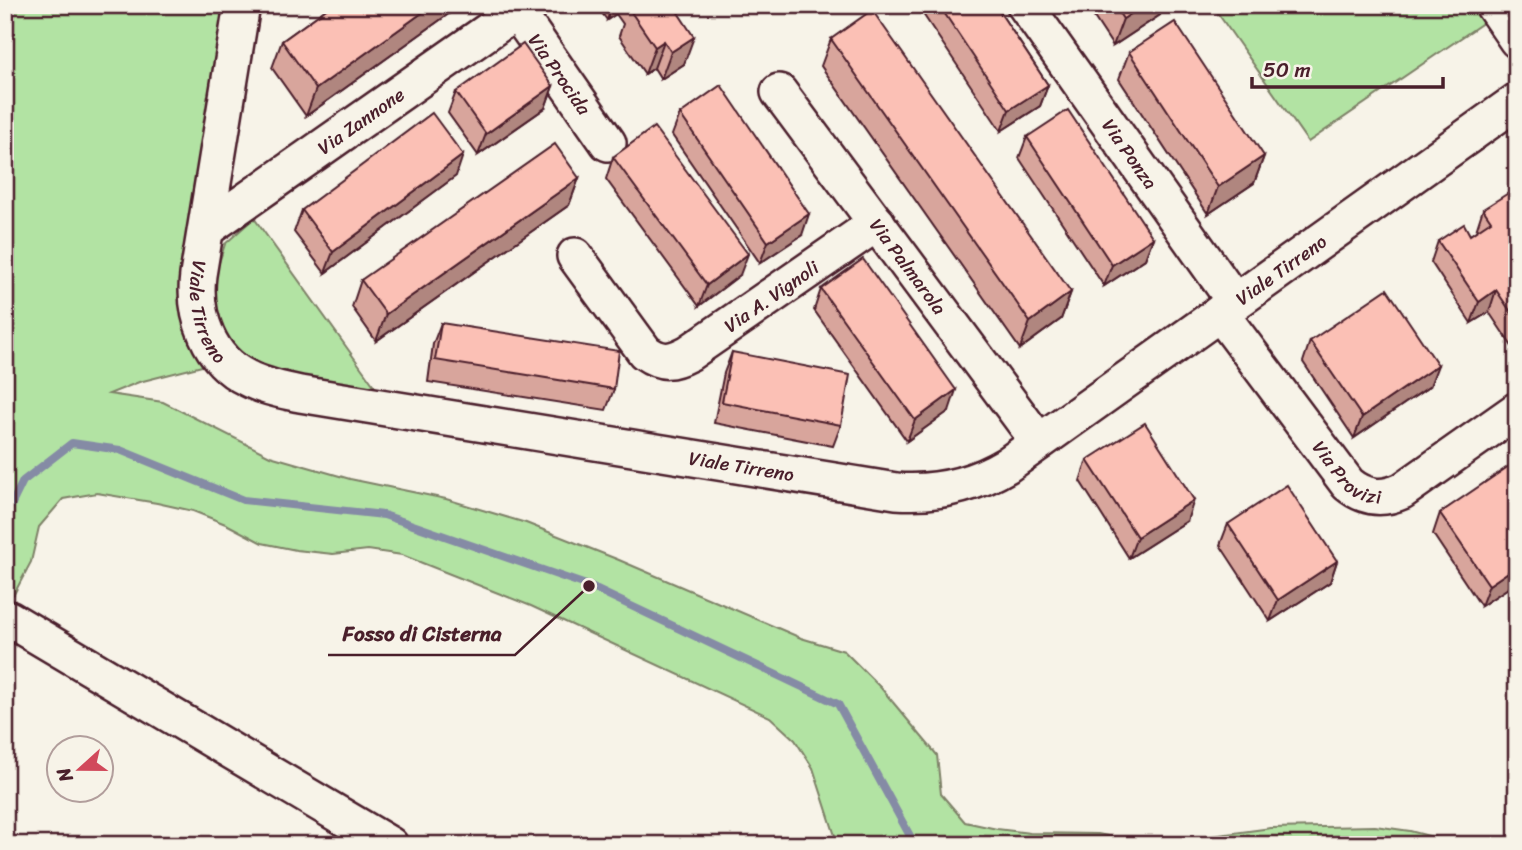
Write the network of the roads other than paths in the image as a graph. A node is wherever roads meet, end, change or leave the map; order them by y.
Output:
1 (242, 5) edge
2 (1025, 5) edge
3 (1493, 5) edge
4 (515, 8) edge
5 (1517, 40) edge
6 (779, 92) dead end
7 (1517, 101) edge
8 (608, 143) dead end
9 (877, 223) junction
10 (205, 229) junction
11 (575, 256) dead end
12 (1228, 307) junction
13 (1517, 410) edge
14 (1039, 442) junction
15 (9, 619) dead end
16 (390, 845) edge

1 - 10 street, Viale Tirreno
2 - 12 street, Via Ponza
3 - 5 street
4 - 8 street, Via Procida
4 - 10 street, Via Zannone
6 - 9 street, Via Palmarola
7 - 12 street, Viale Tirreno
9 - 11 street, Via A. Vignoli
9 - 14 street, Via Palmarola
10 - 14 street, Viale Tirreno
12 - 13 street, Via Provizi
12 - 14 street, Viale Tirreno
15 - 16 street

